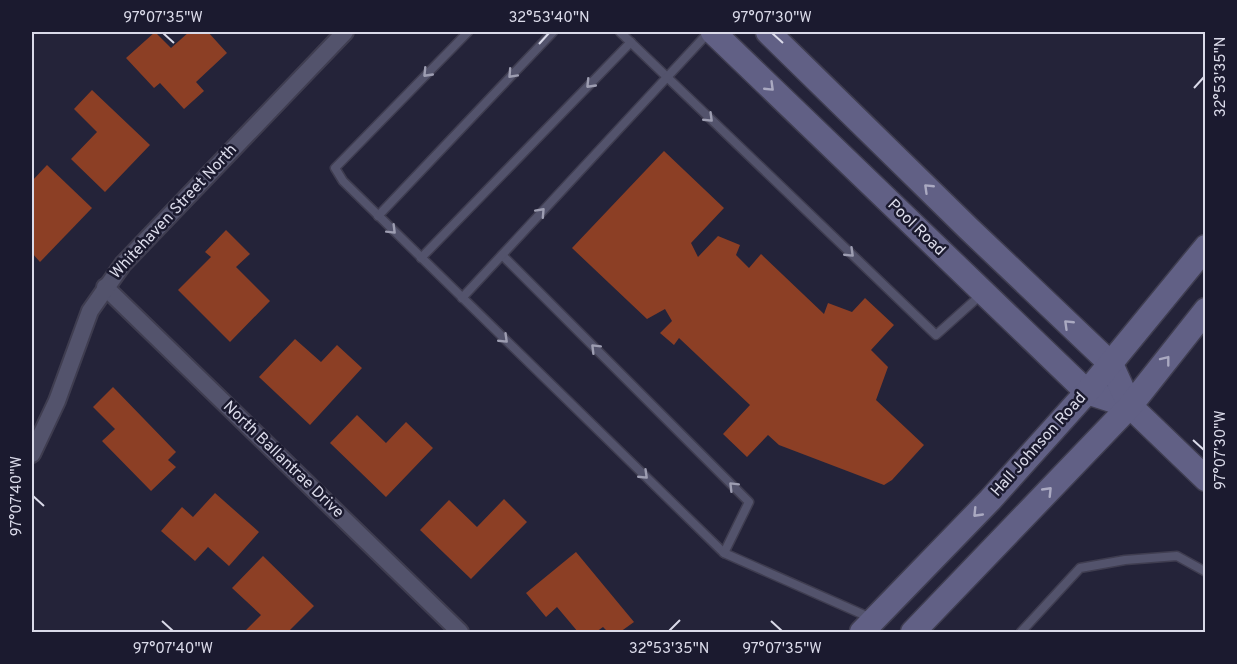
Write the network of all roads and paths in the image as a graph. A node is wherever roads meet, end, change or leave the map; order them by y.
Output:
1 (345, 32) edge
2 (468, 32) edge
3 (553, 32) edge
4 (620, 32) edge
5 (711, 32) edge
6 (768, 32) edge
7 (631, 42) junction
8 (666, 77) junction
9 (378, 216) junction
10 (1206, 247) edge
11 (502, 255) junction
12 (421, 258) junction
13 (105, 287) junction
14 (983, 293) junction
15 (462, 298) junction
16 (1206, 310) edge
17 (1111, 364) junction
18 (1087, 392) junction
19 (1130, 406) junction
20 (32, 454) edge
21 (1206, 479) edge
22 (724, 553) junction
23 (1206, 572) edge
24 (875, 628) edge
25 (460, 633) edge
26 (913, 633) edge
27 (1021, 633) edge

1 - 13 street, Whitehaven Street North
2 -> 9 lane
3 -> 9 lane
4 - 7 lane
5 - 8 lane
5 -> 14 main road, Pool Road
17 -> 6 main road, Pool Road
7 - 8 lane
7 -> 12 lane
11 -> 8 lane
8 -> 14 lane
9 -> 12 lane
10 - 17 main road, Hall Johnson Road
11 - 15 lane
22 -> 11 lane
12 - 15 lane
13 - 20 street, Whitehaven Street North
13 - 25 street, North Ballantrae Drive
14 - 18 main road, Pool Road
15 -> 22 lane
19 -> 16 main road
17 - 18 main road, Hall Johnson Road
17 - 19 main road, Pool Road
18 - 19 main road, Pool Road
18 -> 24 main road, Hall Johnson Road
19 - 21 main road, Pool Road
26 -> 19 main road
22 - 24 lane
23 - 27 lane

